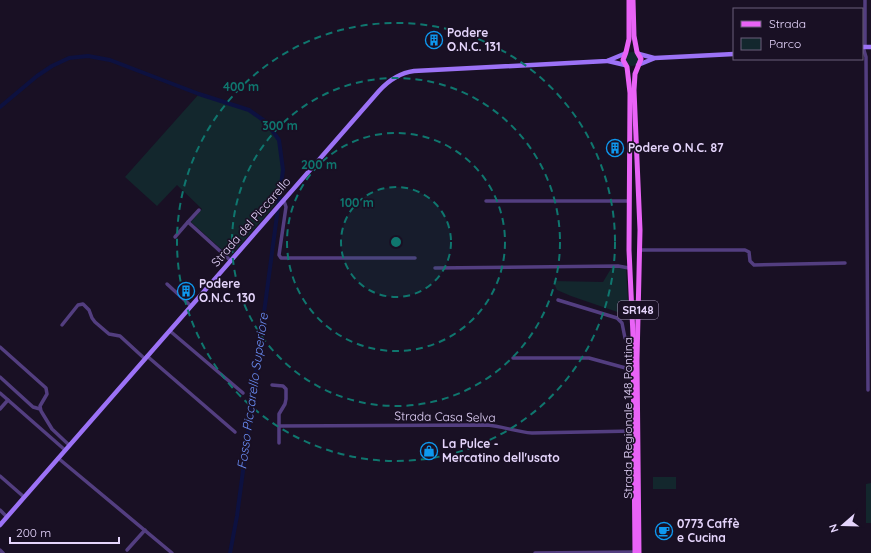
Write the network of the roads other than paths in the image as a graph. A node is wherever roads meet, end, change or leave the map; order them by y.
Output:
1 (629, 0) edge
2 (633, 0) edge
3 (865, 0) edge
4 (864, 47) edge
5 (871, 47) edge
6 (625, 53) junction
7 (638, 53) junction
8 (733, 54) edge
9 (655, 58) junction
10 (607, 60) junction
11 (626, 66) junction
12 (638, 66) junction
13 (486, 200) dead end
14 (629, 200) junction
15 (284, 201) junction
16 (199, 210) dead end
17 (188, 222) junction
18 (175, 237) dead end
19 (640, 250) junction
20 (415, 258) dead end
21 (231, 261) junction
22 (845, 263) dead end
23 (435, 268) dead end
24 (629, 268) junction
25 (167, 284) dead end
26 (558, 300) dead end
27 (191, 306) junction
28 (62, 325) dead end
29 (170, 331) junction
30 (633, 339) junction
31 (0, 347) edge
32 (146, 357) junction
33 (513, 358) dead end
34 (633, 370) junction
35 (0, 377) edge
36 (272, 385) dead end
37 (868, 390) dead end
38 (0, 393) edge
39 (243, 393) dead end
40 (8, 400) junction
41 (0, 409) edge
42 (40, 409) junction
43 (279, 426) junction
44 (634, 431) junction
45 (235, 432) dead end
46 (279, 443) dead end
47 (69, 445) junction
48 (65, 450) junction
49 (58, 458) junction
50 (0, 476) edge
51 (24, 497) junction
52 (0, 510) edge
53 (7, 516) junction
54 (0, 525) edge
55 (145, 530) junction
56 (0, 550) edge
57 (127, 550) dead end
58 (3, 553) edge
59 (172, 553) edge
60 (536, 553) edge
61 (637, 553) edge

1 - 6 main road, Strada Regionale 148 Pontina / SR148
2 - 7 main road, Strada Regionale 148 Pontina / SR148
3 - 4 street
4 - 5 street
4 - 37 street
6 - 7 main road
6 - 10 street, Strada del Piccarello
6 - 11 main road, Strada Regionale 148 Pontina / SR148
7 - 9 street
7 - 12 main road, Strada Regionale 148 Pontina / SR148
8 - 9 street
9 - 12 street
10 - 11 street, Strada del Piccarello
10 - 15 street, Strada del Piccarello
11 - 12 main road
11 - 14 main road, Strada Regionale 148 Pontina / SR148
12 - 19 main road, Strada Regionale 148 Pontina / SR148
13 - 14 street
14 - 24 main road, Strada Regionale 148 Pontina / SR148
15 - 20 street
15 - 21 street, Strada del Piccarello
16 - 17 street
17 - 18 street
17 - 21 street
19 - 22 street
19 - 61 main road, Strada Regionale 148 Pontina / SR148
21 - 27 street, Strada del Piccarello
23 - 24 street
24 - 30 main road, Strada Regionale 148 Pontina / SR148
25 - 27 street
26 - 30 street
27 - 29 street, Strada del Piccarello
28 - 32 street
29 - 32 street, Strada del Piccarello
29 - 39 street
30 - 34 main road, Strada Regionale 148 Pontina / SR148
31 - 42 street
32 - 45 street
32 - 47 street, Strada del Piccarello
33 - 34 street
34 - 44 main road, Strada Regionale 148 Pontina / SR148
35 - 42 street
36 - 43 street
38 - 40 street
40 - 41 street
40 - 48 street
42 - 47 street
43 - 44 street, Strada Casa Selva
43 - 46 street
44 - 61 main road, Strada Regionale 148 Pontina / SR148
47 - 48 street, Strada del Piccarello
48 - 49 street, Strada del Piccarello
49 - 51 street, Strada del Piccarello
49 - 55 street
50 - 51 street
51 - 53 street, Strada del Piccarello
52 - 53 street
53 - 54 street, Strada del Piccarello
55 - 57 street
55 - 59 street
56 - 58 street
60 - 61 street

